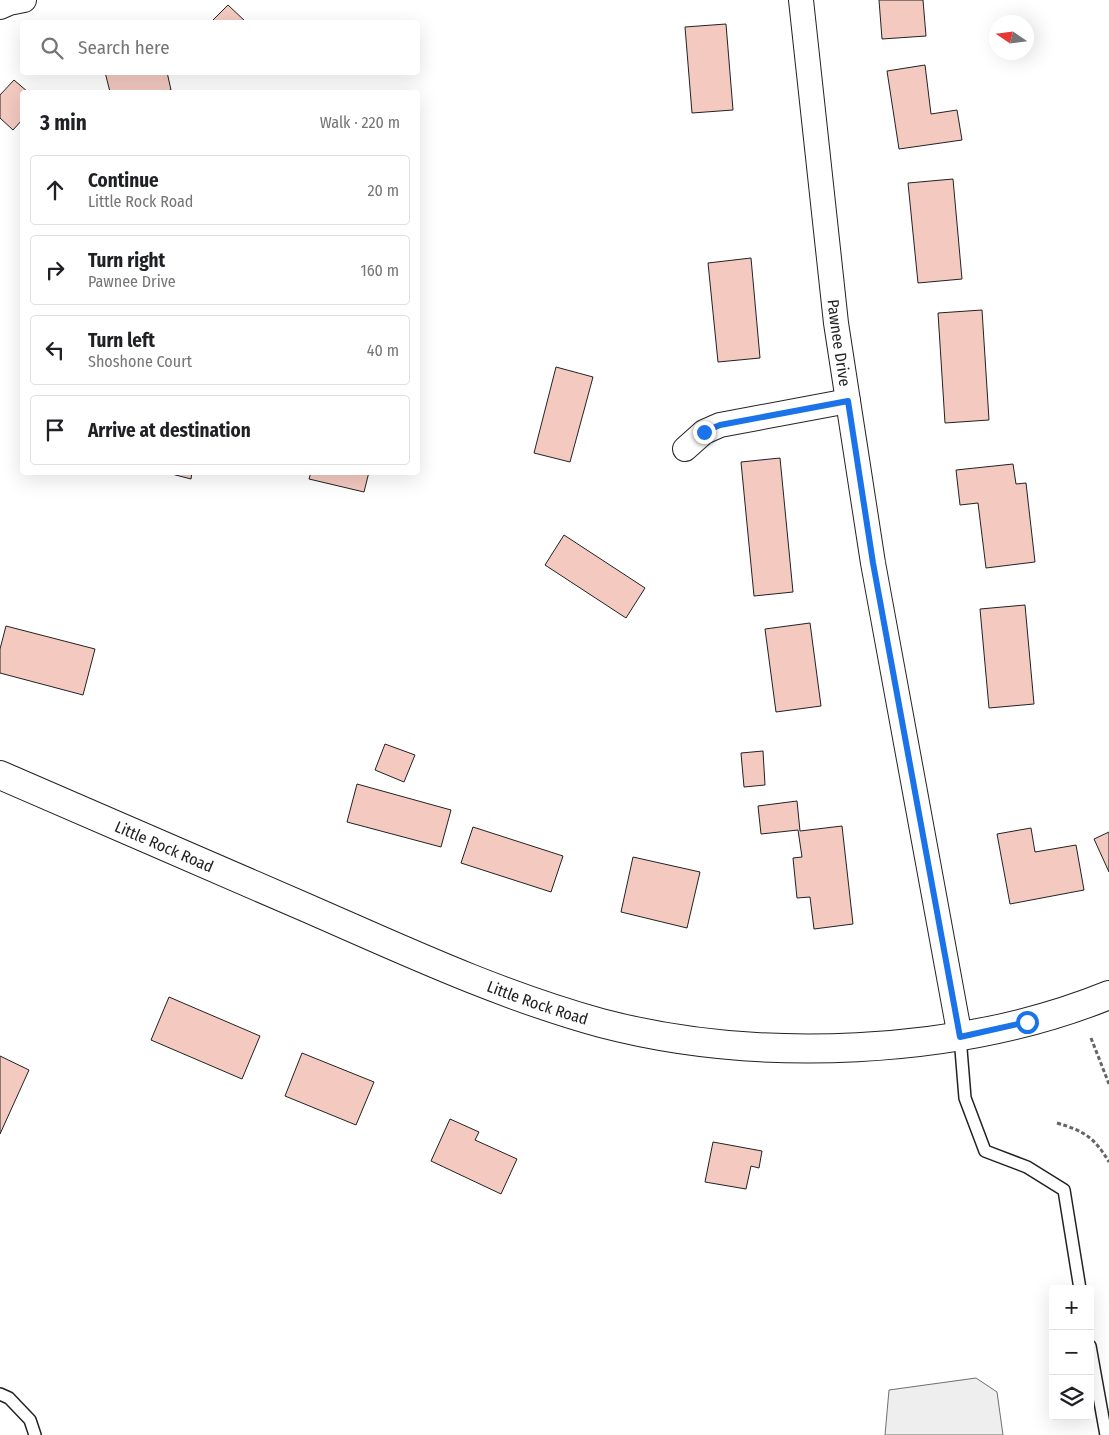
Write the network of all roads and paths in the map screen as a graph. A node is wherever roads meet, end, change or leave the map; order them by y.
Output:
1 (24, 0) edge
2 (801, 0) edge
3 (0, 7) edge
4 (848, 401) junction
5 (686, 449) dead end
6 (0, 775) edge
7 (1109, 996) edge
8 (960, 1037) junction
9 (1091, 1038) dead end
10 (1109, 1084) edge
11 (1057, 1123) dead end
12 (1109, 1162) edge
13 (1079, 1285) edge
14 (1094, 1368) edge
15 (0, 1394) edge
16 (35, 1435) edge
17 (1106, 1435) edge

1 - 3 street
2 - 4 street, Pawnee Drive
4 - 5 street
4 - 8 street, Pawnee Drive
6 - 8 main road, Little Rock Road
7 - 8 main road, Little Rock Road
8 - 13 lane
9 - 10 path
11 - 12 path
14 - 17 lane
15 - 16 lane

